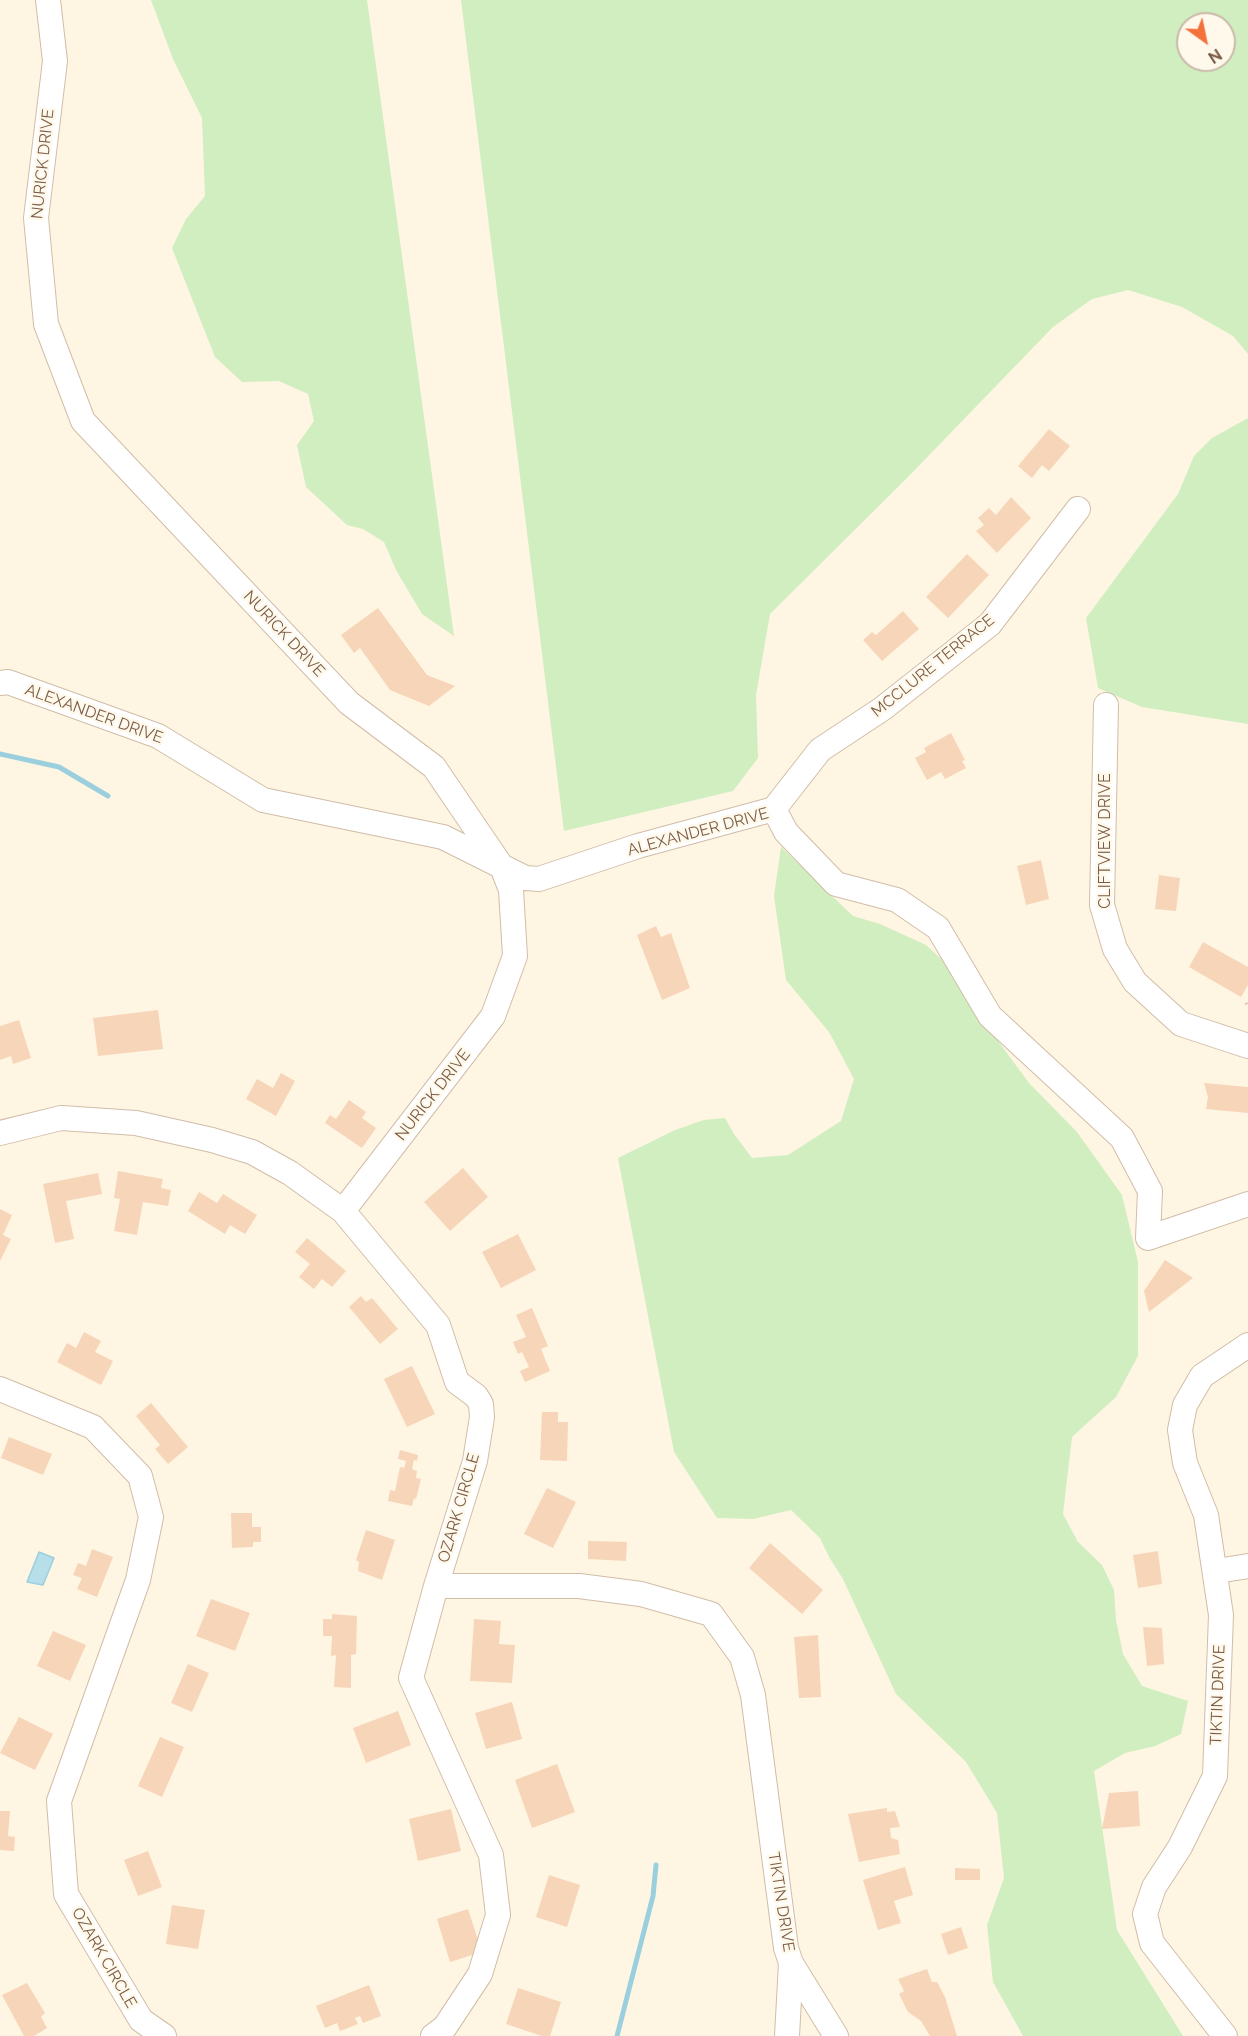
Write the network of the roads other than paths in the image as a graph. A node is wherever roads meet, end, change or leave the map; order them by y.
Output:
1 (48, 0) edge
2 (1078, 509) dead end
3 (0, 683) edge
4 (1106, 705) dead end
5 (774, 809) junction
6 (502, 867) junction
7 (1248, 1046) edge
8 (0, 1133) edge
9 (1248, 1204) edge
10 (343, 1211) junction
11 (1248, 1345) edge
12 (0, 1389) edge
13 (1248, 1566) edge
14 (1214, 1569) junction
15 (436, 1586) junction
16 (792, 1964) junction
17 (164, 2036) edge
18 (433, 2036) edge
19 (787, 2036) edge
20 (836, 2036) edge
21 (1225, 2036) edge

1 - 6 street, NURICK DRIVE
2 - 5 street, MCCLURE TERRACE
3 - 6 street, ALEXANDER DRIVE
4 - 7 street, CLIFTVIEW DRIVE
5 - 6 street, ALEXANDER DRIVE
5 - 9 street, ALEXANDER DRIVE
6 - 10 street, NURICK DRIVE
8 - 10 street, OZARK CIRCLE
10 - 15 street, OZARK CIRCLE
11 - 14 street, TIKTIN DRIVE
12 - 17 street, OZARK CIRCLE
13 - 14 street
14 - 21 street, TIKTIN DRIVE
15 - 16 street, TIKTIN DRIVE
15 - 18 street, OZARK CIRCLE
16 - 19 street
16 - 20 street, TIKTIN DRIVE

